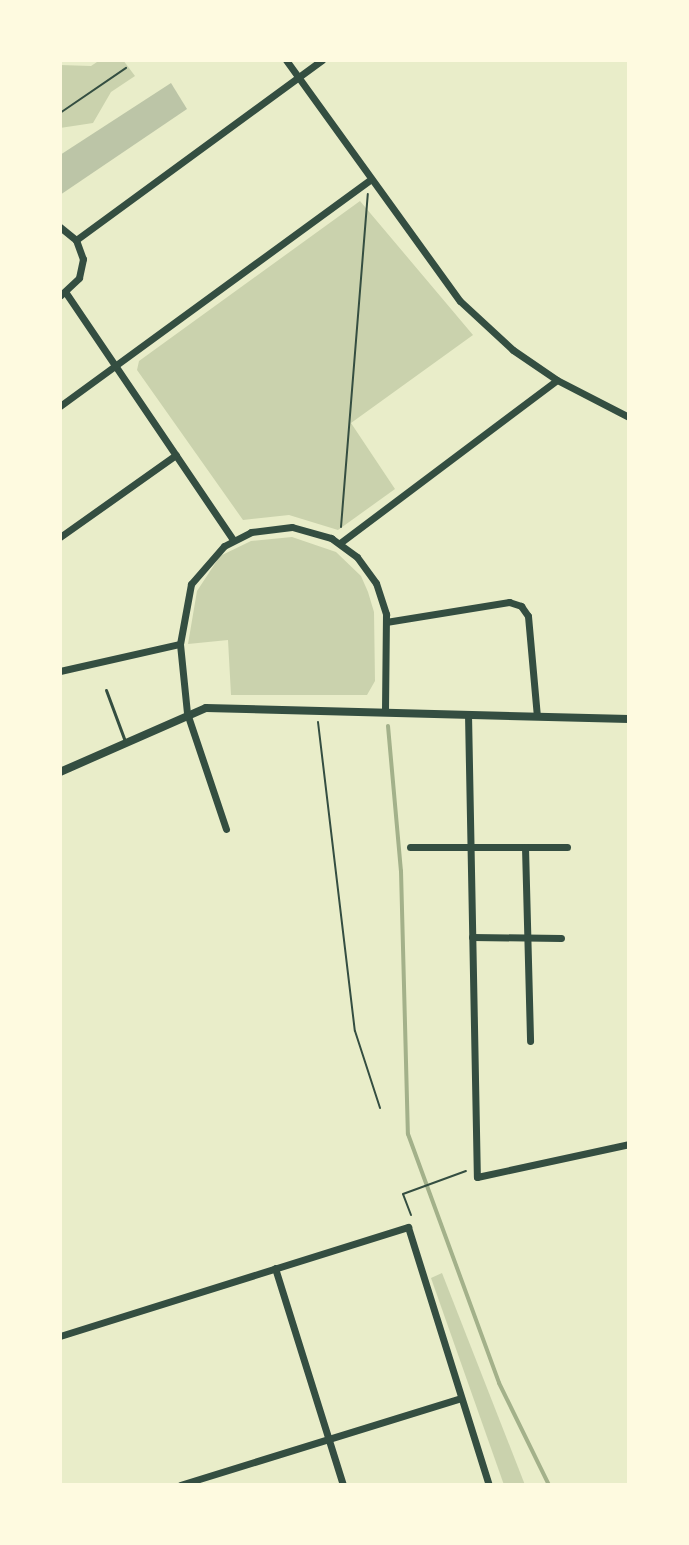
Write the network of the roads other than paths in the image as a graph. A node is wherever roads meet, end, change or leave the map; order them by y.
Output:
1 (286, 60) edge
2 (322, 60) edge
3 (298, 78) junction
4 (369, 181) junction
5 (60, 227) edge
6 (76, 240) junction
7 (63, 294) edge
8 (116, 365) junction
9 (557, 380) junction
10 (601, 401) junction
11 (60, 406) edge
12 (629, 410) edge
13 (629, 417) edge
14 (176, 455) junction
15 (60, 537) edge
16 (233, 540) junction
17 (340, 543) junction
18 (386, 622) junction
19 (180, 644) junction
20 (60, 671) edge
21 (106, 690) dead end
22 (385, 712) junction
23 (187, 713) junction
24 (468, 714) junction
25 (537, 716) junction
26 (629, 719) edge
27 (125, 741) junction
28 (60, 772) edge
29 (226, 829) dead end
30 (410, 847) dead end
31 (470, 847) junction
32 (525, 847) junction
33 (567, 847) dead end
34 (472, 937) junction
35 (527, 938) junction
36 (561, 938) dead end
37 (530, 1041) dead end
38 (629, 1144) edge
39 (275, 1268) junction
40 (60, 1336) edge
41 (461, 1398) junction
42 (328, 1439) junction
43 (192, 1483) edge
44 (180, 1485) edge
45 (343, 1485) edge
46 (489, 1485) edge

1 - 3 street
2 - 3 street
3 - 4 street
3 - 6 street
4 - 8 street
4 - 9 street
5 - 6 street
6 - 7 street
7 - 8 street
8 - 11 street
8 - 14 street
9 - 10 street
9 - 17 street
10 - 12 street
10 - 13 street
14 - 15 street
14 - 16 street
16 - 17 street
16 - 19 street
17 - 18 street
18 - 22 street
18 - 25 street
19 - 20 street
19 - 23 street
21 - 27 lane
22 - 23 street
22 - 24 street
23 - 27 street
23 - 29 street
24 - 25 street
24 - 31 street
25 - 26 street
27 - 28 street
30 - 31 street
31 - 32 street
31 - 34 street
32 - 33 street
32 - 35 street
34 - 35 street
34 - 38 street
35 - 36 street
35 - 37 street
39 - 40 street
39 - 41 street
39 - 42 street
41 - 42 street
41 - 46 street
42 - 43 street
42 - 45 street
43 - 44 street

